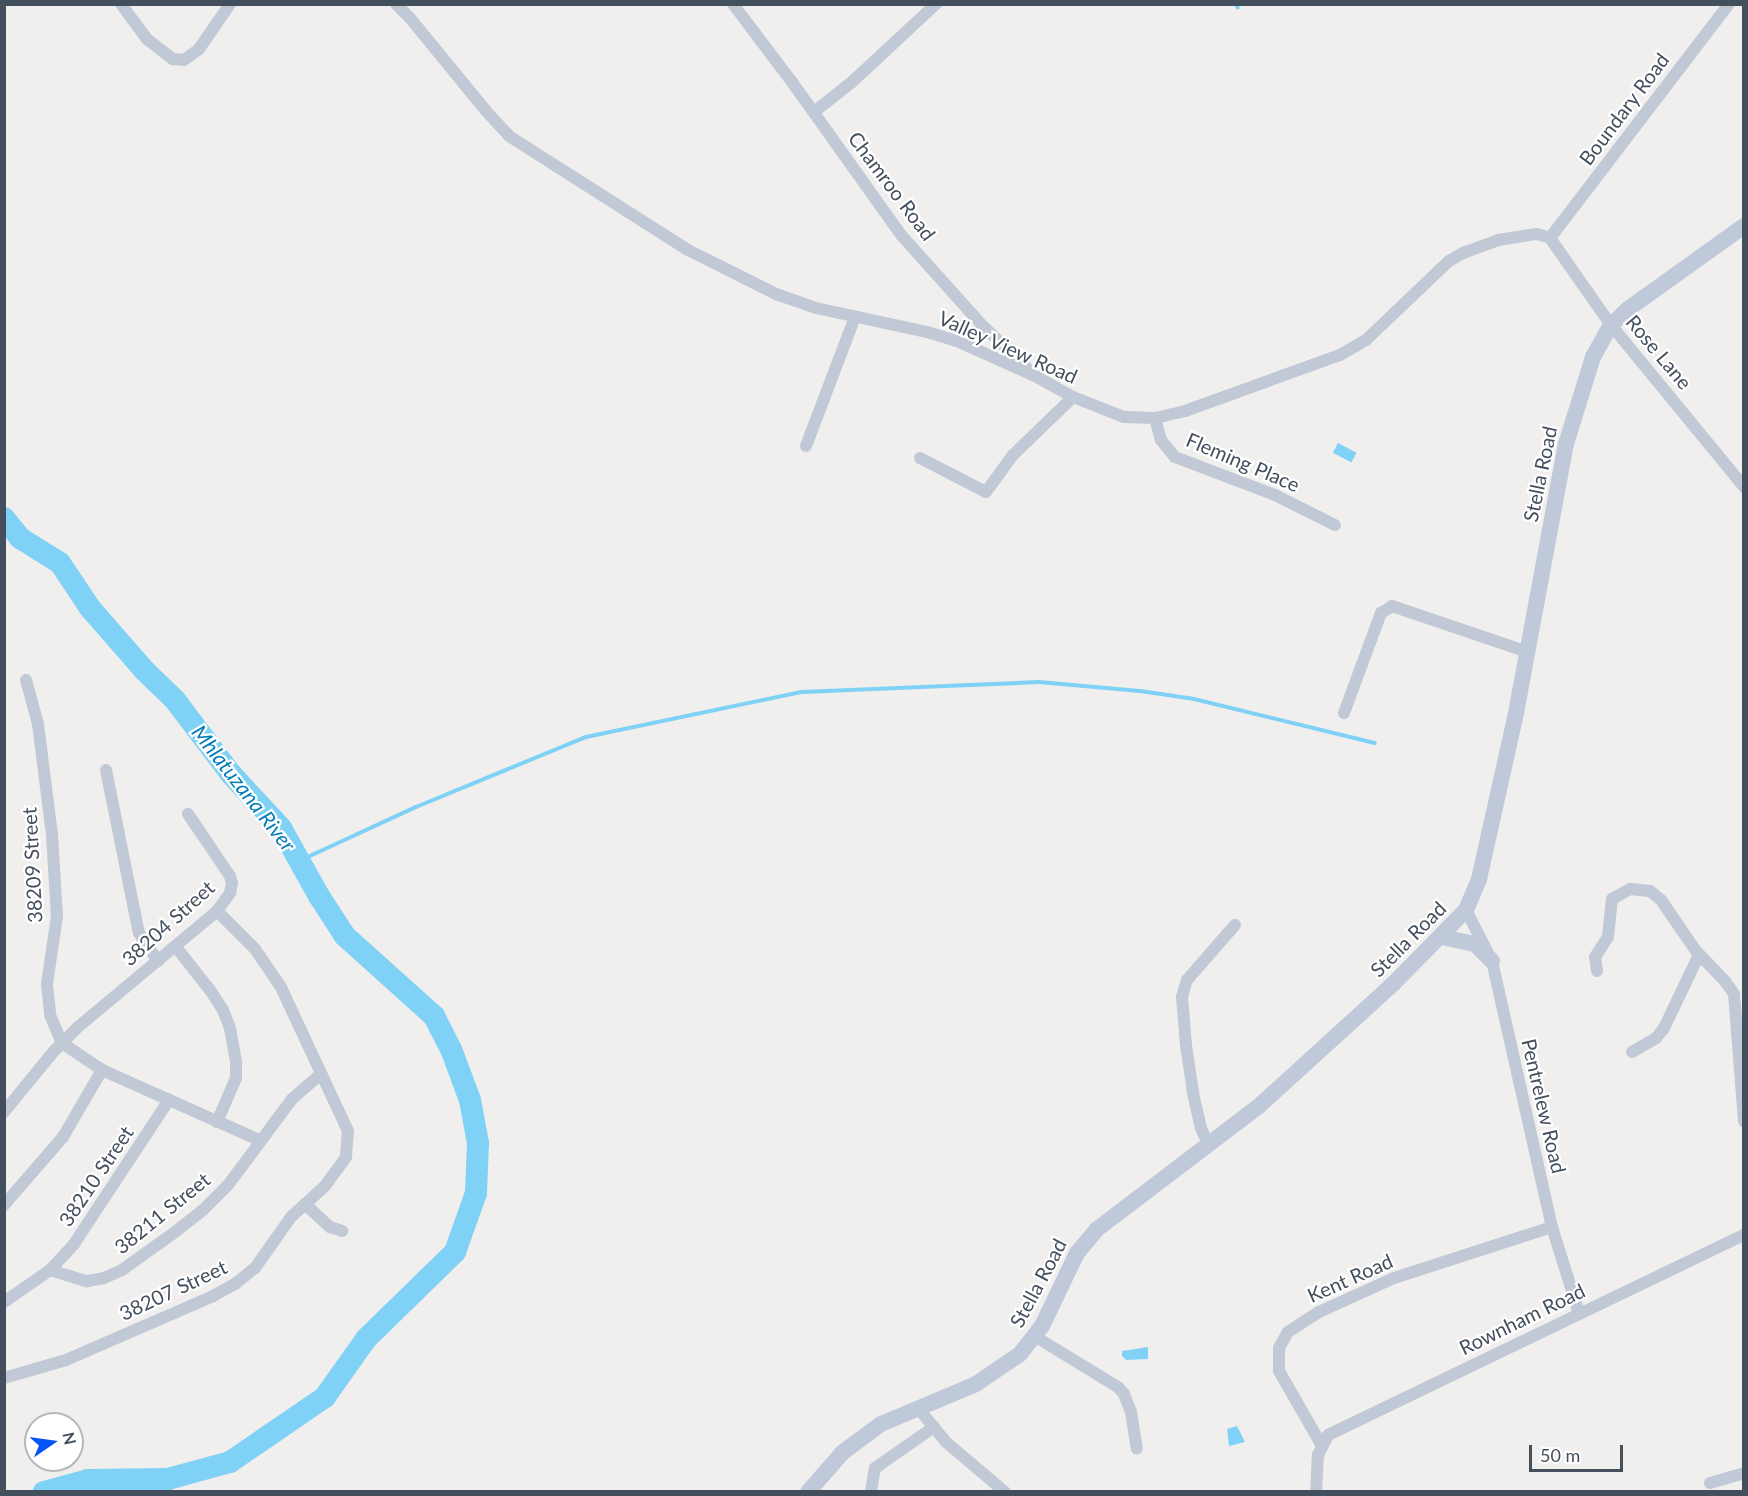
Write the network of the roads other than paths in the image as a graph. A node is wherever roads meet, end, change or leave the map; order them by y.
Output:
1 (121, 4) edge
2 (230, 4) edge
3 (396, 4) edge
4 (733, 4) edge
5 (936, 4) edge
6 (1729, 4) edge
7 (814, 112) junction
8 (1743, 226) edge
9 (1550, 238) junction
10 (855, 317) junction
11 (1611, 325) junction
12 (1037, 377) junction
13 (1073, 397) junction
14 (1155, 418) junction
15 (806, 446) dead end
16 (920, 458) dead end
17 (1743, 487) edge
18 (1335, 525) dead end
19 (1528, 652) junction
20 (26, 680) dead end
21 (1344, 713) dead end
22 (106, 770) dead end
23 (188, 814) dead end
24 (1466, 910) junction
25 (217, 911) junction
26 (1235, 925) dead end
27 (1442, 937) junction
28 (176, 946) junction
29 (1699, 955) junction
30 (1492, 961) junction
31 (159, 962) junction
32 (1597, 971) dead end
33 (62, 1043) junction
34 (1632, 1052) dead end
35 (102, 1070) junction
36 (321, 1074) junction
37 (170, 1100) junction
38 (4, 1112) edge
39 (217, 1122) junction
40 (1743, 1122) edge
41 (259, 1140) junction
42 (1209, 1146) junction
43 (306, 1204) junction
44 (4, 1205) edge
45 (1552, 1227) junction
46 (342, 1231) dead end
47 (1743, 1235) edge
48 (50, 1270) junction
49 (4, 1302) edge
50 (1579, 1313) junction
51 (1035, 1337) junction
52 (4, 1378) edge
53 (917, 1407) junction
54 (934, 1427) junction
55 (1321, 1444) junction
56 (1137, 1449) dead end
57 (1743, 1473) edge
58 (1710, 1484) dead end
59 (1000, 1490) edge
60 (808, 1491) edge
61 (871, 1491) edge
62 (1317, 1491) edge

1 - 2 street
3 - 10 street, Valley View Road
4 - 7 street, Chamroo Road
5 - 7 street
6 - 9 street, Boundary Road
7 - 12 street, Chamroo Road
8 - 11 main road, Stella Road
9 - 11 street, Rose Lane
9 - 14 street, Valley View Road
10 - 12 street, Valley View Road
10 - 15 street
11 - 17 street, Rose Lane
11 - 19 main road, Stella Road
12 - 13 street, Valley View Road
13 - 14 street, Valley View Road
13 - 16 street
14 - 18 street, Fleming Place
19 - 21 street
19 - 24 main road, Stella Road
20 - 33 street, 38209 Street
22 - 31 street
23 - 25 street, 38204 Street
24 - 27 main road, Stella Road
24 - 30 street, Pentrelew Road
25 - 28 street, 38204 Street
25 - 36 street, 38207 Street
26 - 42 street
27 - 30 main road
27 - 42 main road, Stella Road
28 - 31 street, 38204 Street
28 - 39 street
29 - 32 street
29 - 34 street
29 - 40 street
30 - 45 street, Pentrelew Road
31 - 33 street, 38204 Street
33 - 35 street
33 - 38 street, 38204 Street
35 - 37 street
35 - 44 street
36 - 41 street, 38211 Street
36 - 43 street, 38207 Street
37 - 39 street
37 - 48 street, 38210 Street
39 - 41 street
41 - 48 street, 38211 Street
42 - 51 main road, Stella Road
43 - 46 street
43 - 52 street, 38207 Street
45 - 50 street, Pentrelew Road
45 - 55 street, Kent Road
47 - 50 street, Rownham Road
48 - 49 street, 38210 Street
50 - 55 street, Rownham Road
51 - 53 main road, Stella Road
51 - 56 street
53 - 54 street
53 - 60 main road, Stella Road
54 - 59 street
54 - 61 street
55 - 62 street
57 - 58 street

